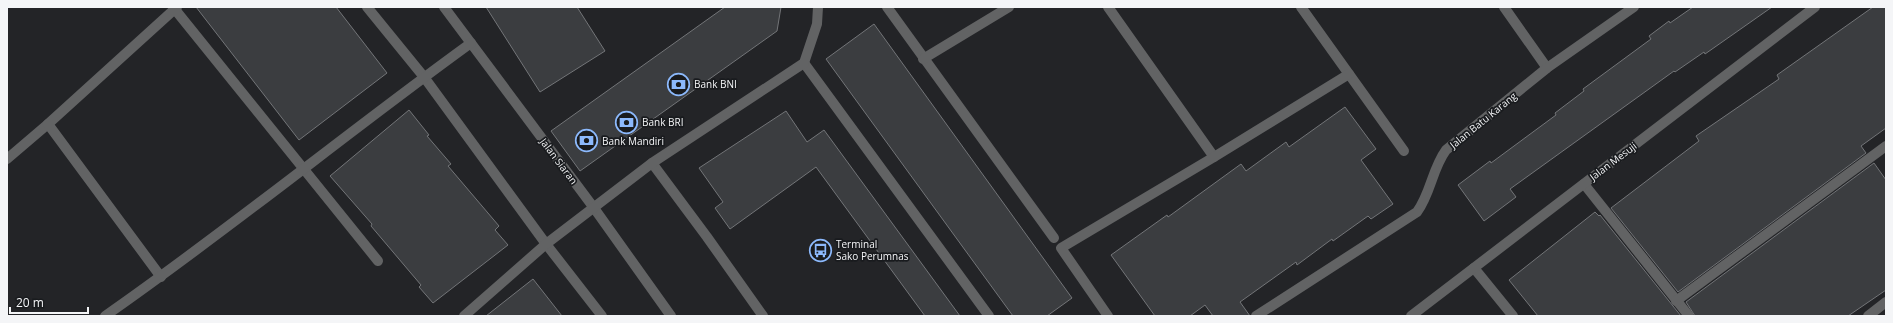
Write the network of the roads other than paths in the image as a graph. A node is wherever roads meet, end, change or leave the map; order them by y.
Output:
1 (367, 7) edge
2 (818, 7) edge
3 (887, 7) edge
4 (1010, 7) edge
5 (1108, 7) edge
6 (1301, 7) edge
7 (1504, 7) edge
8 (1634, 7) edge
9 (1815, 7) edge
10 (175, 8) edge
11 (447, 8) edge
12 (471, 43) junction
13 (923, 59) junction
14 (804, 63) junction
15 (1547, 68) junction
16 (1349, 74) junction
17 (424, 77) junction
18 (48, 124) junction
19 (1886, 146) edge
20 (1404, 151) dead end
21 (1214, 157) junction
22 (7, 158) edge
23 (652, 163) junction
24 (304, 168) junction
25 (1584, 184) junction
26 (594, 208) junction
27 (1054, 238) dead end
28 (546, 244) junction
29 (378, 261) dead end
30 (1474, 268) junction
31 (161, 277) junction
32 (1676, 300) junction
33 (1886, 302) edge
34 (106, 316) edge
35 (464, 316) edge
36 (602, 316) edge
37 (671, 316) edge
38 (763, 316) edge
39 (989, 316) edge
40 (1108, 316) edge
41 (1256, 316) edge
42 (1412, 316) edge
43 (1513, 316) edge
44 (1688, 316) edge
45 (1868, 316) edge

1 - 17 street
2 - 14 street
3 - 13 street
4 - 13 street
5 - 21 street
6 - 16 street
7 - 15 street
8 - 15 street, Jalan Batu Karang
9 - 25 street, Jalan Mesuji
10 - 18 street
10 - 24 street
11 - 12 street, Jalan Siaran
12 - 17 street
12 - 26 street, Jalan Siaran
13 - 27 street
14 - 23 street
14 - 39 street
15 - 41 street, Jalan Batu Karang
16 - 20 street
16 - 21 street
17 - 24 street
17 - 28 street
18 - 22 street
18 - 31 street
19 - 32 street
21 - 40 street
23 - 26 street
23 - 38 street
24 - 29 street
24 - 31 street
25 - 30 street, Jalan Mesuji
25 - 32 street
26 - 28 street
26 - 37 street, Jalan Siaran
28 - 35 street
28 - 36 street
30 - 42 street, Jalan Mesuji
30 - 43 street
31 - 34 street
32 - 44 street
33 - 45 street

